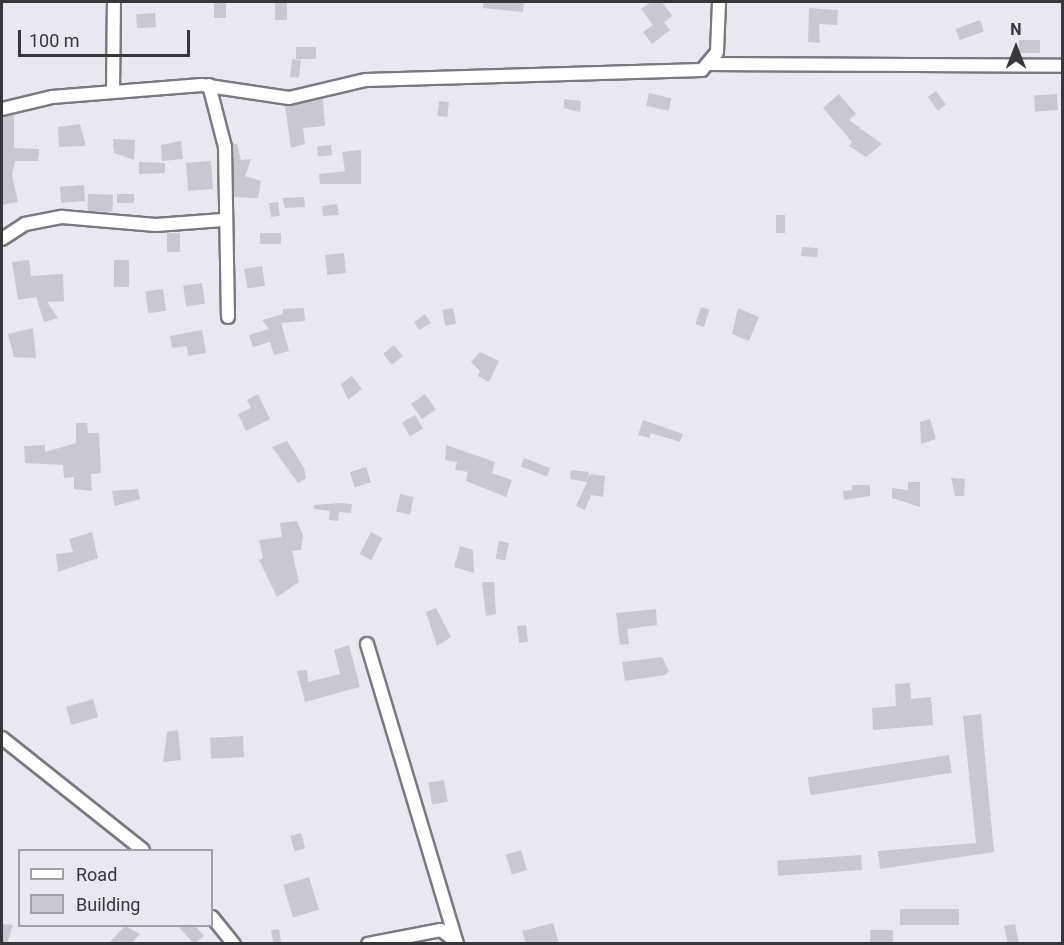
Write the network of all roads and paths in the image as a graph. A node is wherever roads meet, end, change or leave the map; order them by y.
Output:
1 (114, 2) edge
2 (719, 2) edge
3 (710, 64) junction
4 (1062, 66) edge
5 (209, 85) junction
6 (113, 92) junction
7 (2, 109) edge
8 (223, 220) junction
9 (2, 239) edge
10 (228, 317) dead end
11 (368, 644) dead end
12 (2, 738) edge
13 (142, 849) edge
14 (213, 918) edge
15 (234, 944) edge
16 (368, 944) edge
17 (456, 944) edge

1 - 6 street
2 - 3 street
3 - 4 street
3 - 5 street
5 - 6 street
5 - 8 street
6 - 7 street
8 - 9 street
8 - 10 street
11 - 17 street
12 - 13 street
14 - 15 street
16 - 17 street

